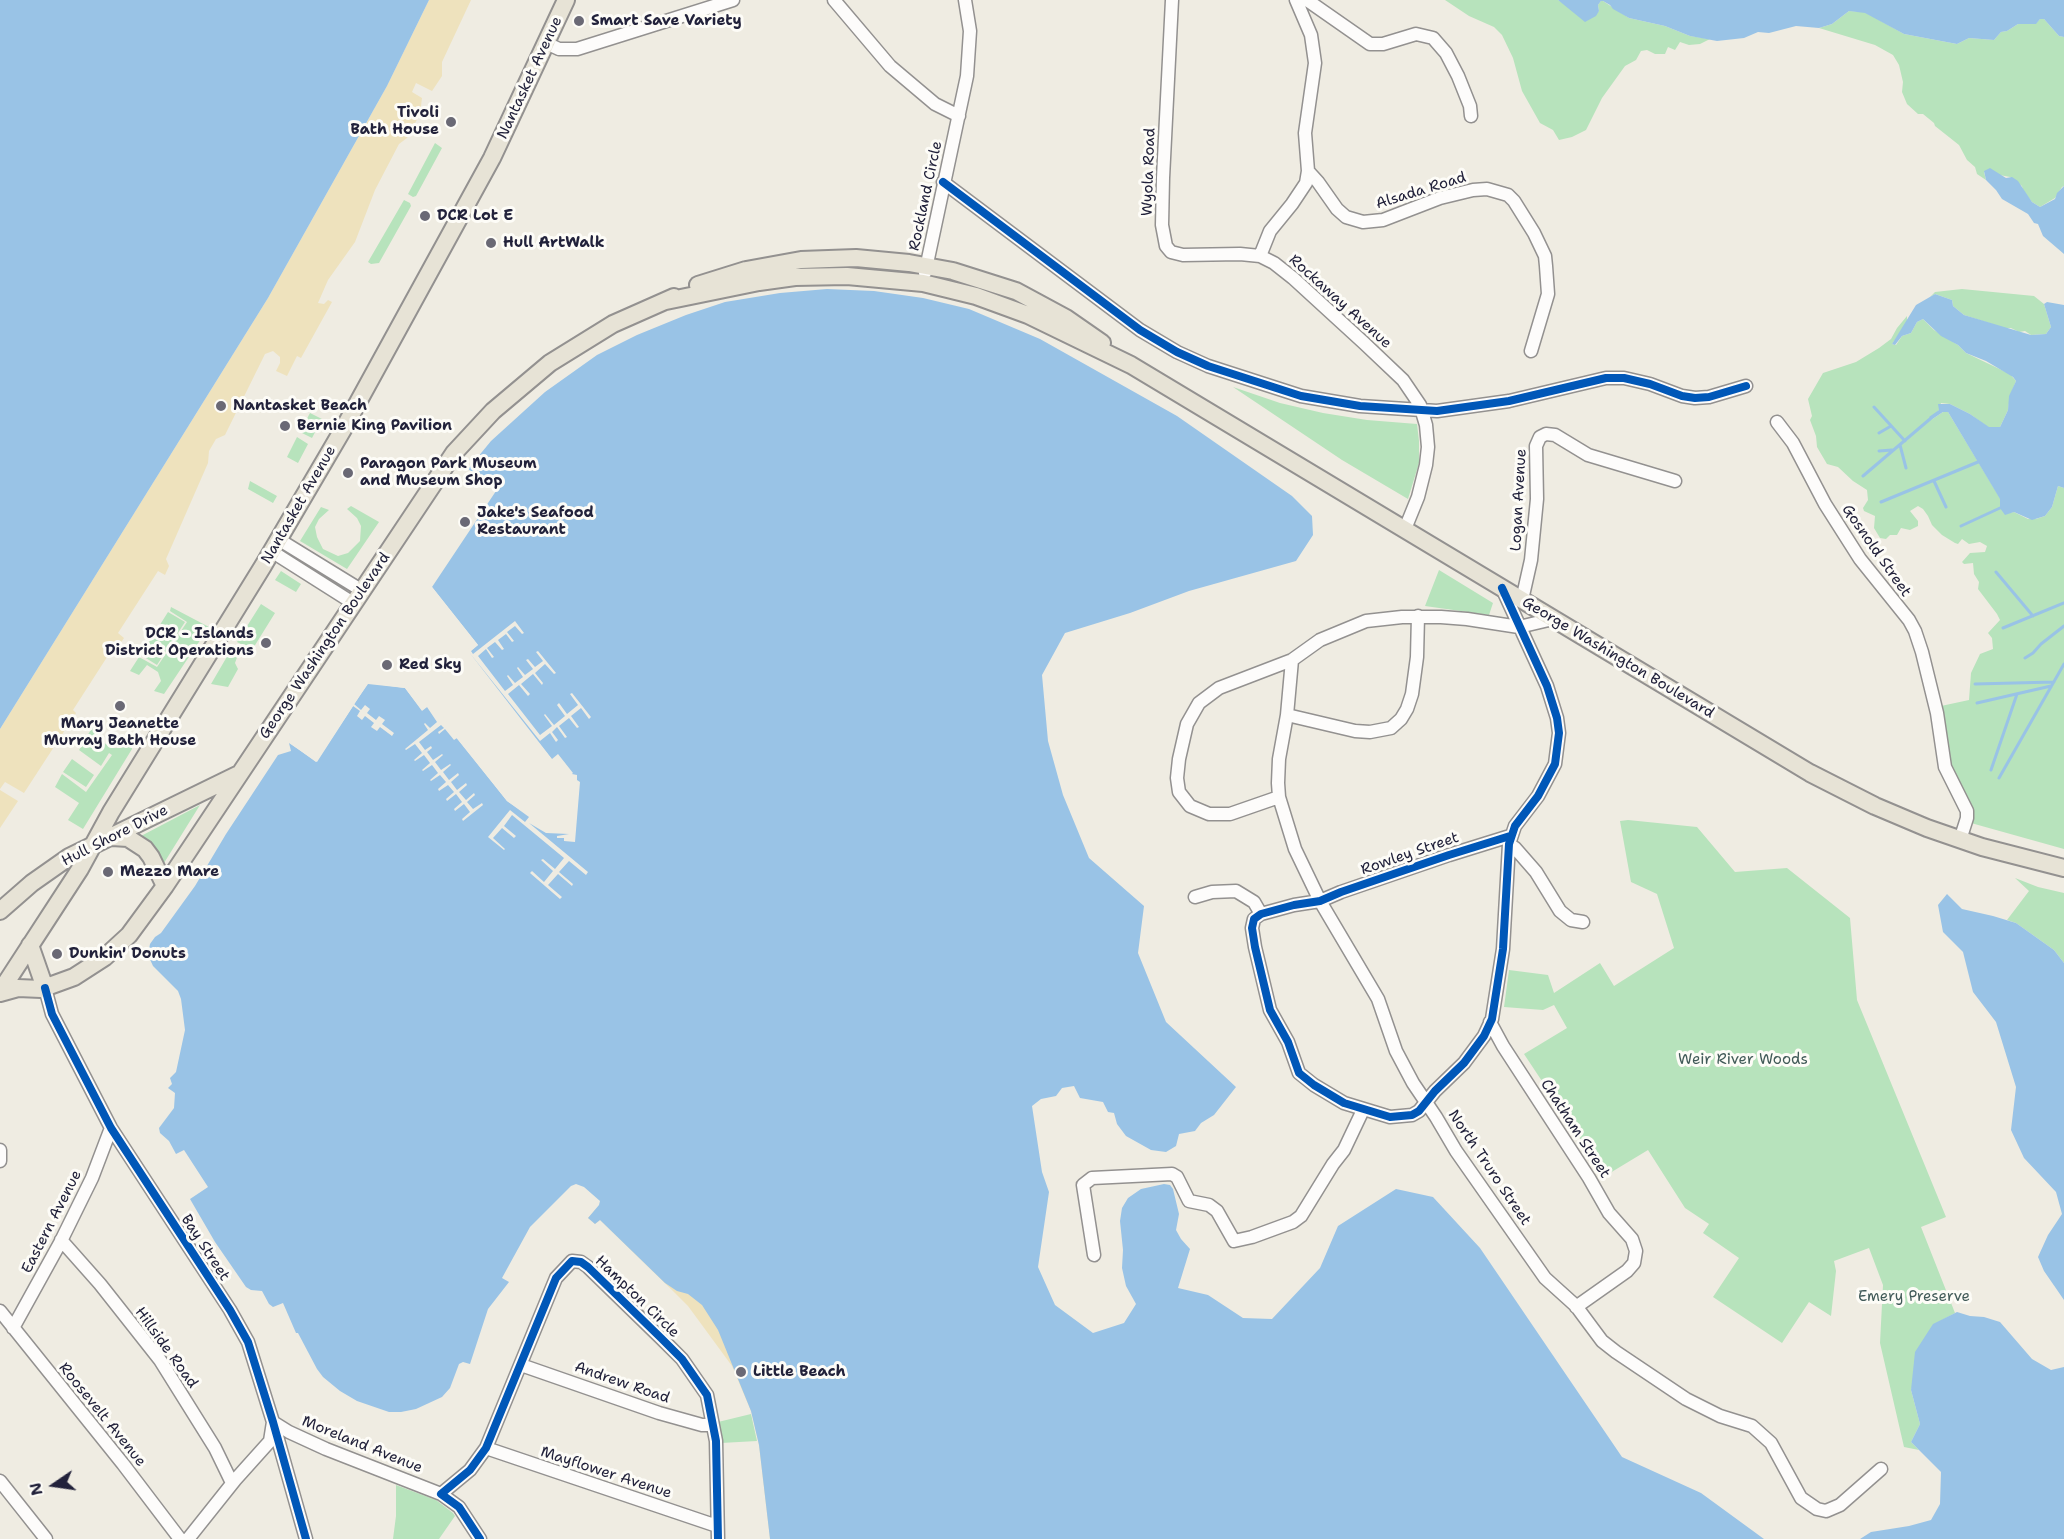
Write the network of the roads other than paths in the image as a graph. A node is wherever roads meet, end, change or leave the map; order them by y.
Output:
1 (566, 0) edge
2 (733, 0) edge
3 (834, 0) edge
4 (965, 0) edge
5 (1172, 0) edge
6 (1296, 0) edge
7 (1306, 0) edge
8 (546, 43) junction
9 (959, 116) junction
10 (1471, 116) dead end
11 (1308, 171) junction
12 (943, 182) junction
13 (1260, 256) junction
14 (927, 266) junction
15 (924, 283) junction
16 (666, 301) junction
17 (1531, 351) dead end
18 (1131, 365) junction
19 (1746, 386) dead end
20 (1421, 411) junction
21 (1777, 422) dead end
22 (1675, 481) dead end
23 (1405, 529) junction
24 (275, 545) junction
25 (1502, 588) junction
26 (357, 597) junction
27 (1522, 600) junction
28 (1418, 616) junction
29 (1553, 619) junction
30 (1519, 627) junction
31 (1292, 660) junction
32 (1287, 715) junction
33 (240, 774) junction
34 (1279, 796) junction
35 (112, 837) junction
36 (1510, 840) junction
37 (1960, 840) junction
38 (92, 846) junction
39 (2064, 868) edge
40 (165, 886) junction
41 (1195, 897) dead end
42 (1320, 901) junction
43 (0, 911) edge
44 (1261, 914) junction
45 (1583, 922) dead end
46 (30, 945) junction
47 (45, 988) junction
48 (0, 992) edge
49 (1490, 1022) junction
50 (1426, 1102) junction
51 (1363, 1110) junction
52 (111, 1128) junction
53 (0, 1150) edge
54 (0, 1161) edge
55 (62, 1240) junction
56 (1094, 1255) dead end
57 (1576, 1307) junction
58 (0, 1311) edge
59 (13, 1328) junction
60 (521, 1365) junction
61 (273, 1422) junction
62 (713, 1425) junction
63 (486, 1448) junction
64 (1881, 1469) dead end
65 (0, 1481) edge
66 (232, 1483) junction
67 (441, 1494) junction
68 (717, 1526) junction
69 (46, 1539) edge
70 (180, 1539) edge
71 (188, 1539) edge
72 (306, 1539) edge
73 (480, 1539) edge
74 (718, 1539) edge

1 - 8 main road, Nantasket Avenue
2 - 8 street
3 - 9 street
4 - 9 street, Rockland Circle
5 - 13 street, Wyola Road
6 - 11 street
7 - 10 street
8 - 24 main road, Nantasket Avenue
9 - 12 street, Rockland Circle
11 - 13 street
11 - 17 street, Alsada Road
12 - 14 street, Rockland Circle
12 - 20 street
13 - 20 street, Rockaway Avenue
14 - 15 street, Rockland Circle
14 - 16 main road, George Washington Boulevard
14 - 18 main road, George Washington Boulevard
15 - 16 main road, George Washington Boulevard
15 - 18 main road, George Washington Boulevard
16 - 26 main road, George Washington Boulevard
18 - 23 main road, George Washington Boulevard
19 - 20 street
20 - 23 street, Rockaway Avenue
21 - 37 street, Gosnold Street
22 - 27 street, Logan Avenue
23 - 25 main road, George Washington Boulevard
24 - 26 street
24 - 38 main road, Nantasket Avenue
25 - 27 main road, George Washington Boulevard
25 - 30 street
26 - 33 main road, George Washington Boulevard
27 - 29 main road, George Washington Boulevard
28 - 30 street
28 - 31 street
28 - 32 street
29 - 30 street
29 - 37 main road, George Washington Boulevard
30 - 36 street
31 - 32 street, North Truro Street
31 - 34 street
32 - 34 street, North Truro Street
33 - 35 main road, Hull Shore Drive
33 - 40 main road, George Washington Boulevard
34 - 42 street, North Truro Street
35 - 38 main road, Hull Shore Drive
35 - 40 main road
36 - 42 street, Rowley Street
36 - 45 street
36 - 49 street
37 - 39 main road, George Washington Boulevard
38 - 43 main road, Hull Shore Drive
38 - 46 main road, Nantasket Avenue
40 - 47 main road, George Washington Boulevard
41 - 44 street
42 - 44 street, Rowley Street
42 - 50 street, North Truro Street
44 - 51 street
46 - 47 main road, Bay Street
46 - 48 main road, Nantasket Avenue
47 - 48 main road, George Washington Boulevard
47 - 52 street, Bay Street
49 - 50 street
49 - 57 street, Chatham Street
50 - 51 street
50 - 57 street, North Truro Street
51 - 56 street
52 - 55 street, Eastern Avenue
52 - 61 street, Bay Street
53 - 54 street
55 - 59 street, Eastern Avenue
55 - 66 street, Hillside Road
57 - 64 street, North Truro Street
58 - 59 street, Roosevelt Avenue
59 - 70 street, Roosevelt Avenue
60 - 62 street, Andrew Road
60 - 62 street, Hampton Circle
60 - 63 street, Hampton Circle
61 - 66 street
61 - 67 street, Moreland Avenue
61 - 72 street, Bay Street
62 - 68 street, Hampton Circle
63 - 67 street, Hampton Circle
63 - 68 street, Mayflower Avenue
65 - 69 street
66 - 71 street
67 - 73 street
68 - 74 street, Hampton Circle

